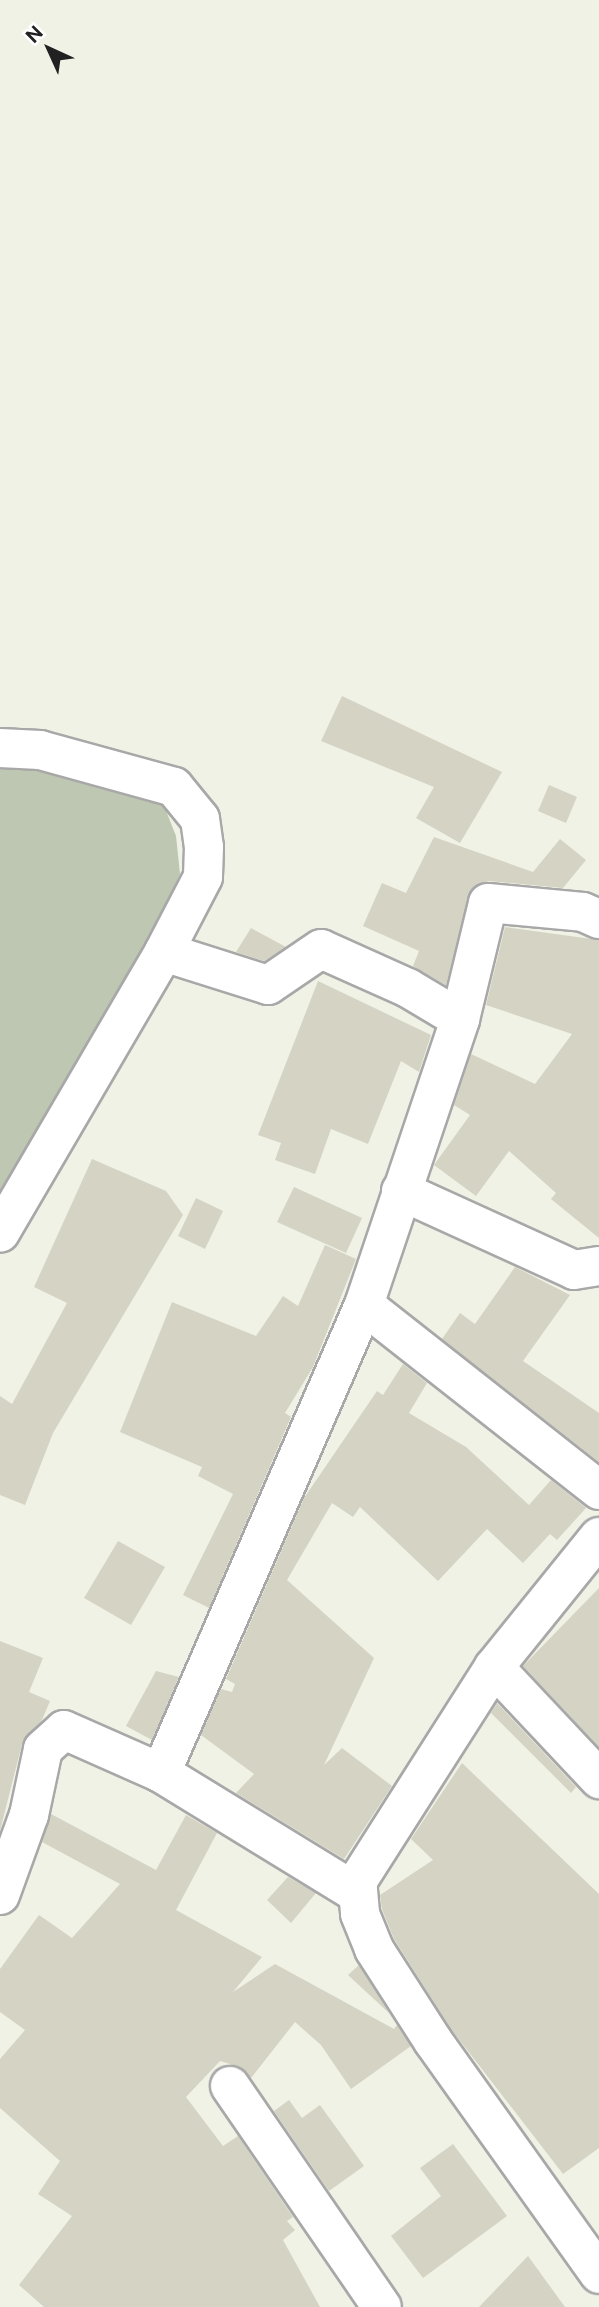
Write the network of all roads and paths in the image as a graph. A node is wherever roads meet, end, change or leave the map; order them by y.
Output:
1 (0, 748) edge
2 (599, 919) edge
3 (164, 952) junction
4 (460, 1019) junction
5 (401, 1191) junction
6 (0, 1233) edge
7 (599, 1266) edge
8 (364, 1305) junction
9 (599, 1490) edge
10 (599, 1537) edge
11 (494, 1667) junction
12 (162, 1773) junction
13 (599, 1779) edge
14 (352, 1890) junction
15 (0, 1895) edge
16 (230, 2086) dead end
17 (599, 2274) edge
18 (382, 2307) edge

1 - 3 street
2 - 4 street
3 - 4 street
3 - 6 street
4 - 5 street
5 - 7 street
5 - 8 street
8 - 9 street
8 - 12 street
10 - 11 street
11 - 13 street
11 - 14 street
12 - 14 street
12 - 15 street
14 - 17 street
16 - 18 street

